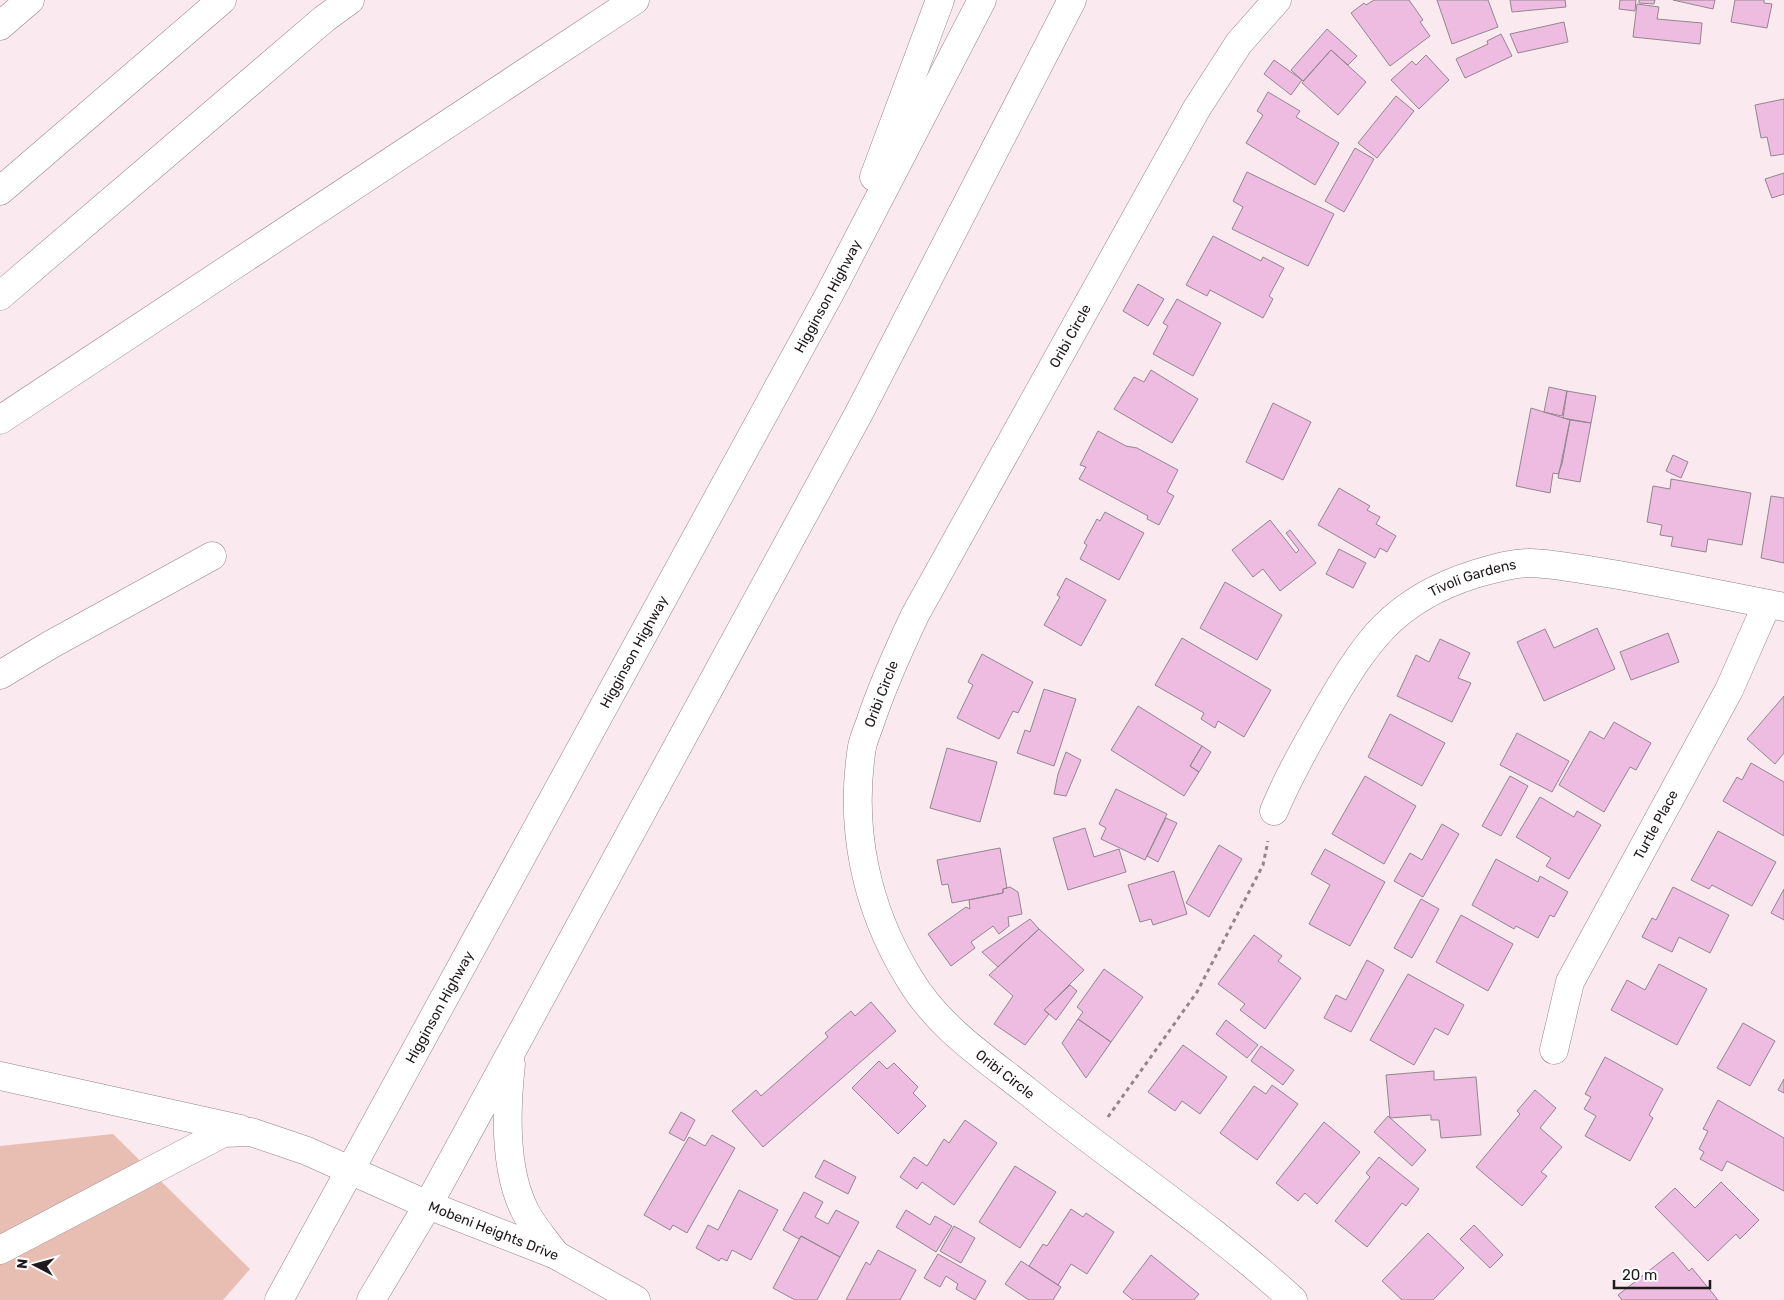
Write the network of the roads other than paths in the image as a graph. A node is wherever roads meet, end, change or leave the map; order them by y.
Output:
1 (30, 0) edge
2 (222, 0) edge
3 (350, 0) edge
4 (635, 0) edge
5 (940, 0) edge
6 (982, 0) edge
7 (1072, 0) edge
8 (1277, 0) edge
9 (0, 26) edge
10 (0, 191) edge
11 (830, 293) junction
12 (0, 296) edge
13 (0, 420) edge
14 (212, 556) dead end
15 (1776, 605) edge
16 (0, 675) edge
17 (1274, 811) road end
18 (1554, 1050) dead end
19 (512, 1053) junction
20 (0, 1076) edge
21 (251, 1132) junction
22 (350, 1169) junction
23 (428, 1205) junction
24 (0, 1250) edge
25 (556, 1255) junction
26 (278, 1300) edge
27 (371, 1300) edge
28 (636, 1300) edge
29 (1293, 1300) edge

1 - 9 main road
2 - 10 main road
3 - 12 main road
4 - 13 main road
5 - 11 main road
6 - 11 main road, Higginson Highway
7 - 19 main road
8 - 29 main road, Oribi Circle
11 - 22 main road, Higginson Highway
14 - 16 main road
15 - 17 main road, Tivoli Gardens
15 - 18 main road, Turtle Place
19 - 23 main road
19 - 25 main road
20 - 21 main road, Mobeni Heights Drive
21 - 22 main road, Mobeni Heights Drive
21 - 24 main road
22 - 23 main road, Mobeni Heights Drive
22 - 26 main road, Higginson Highway
23 - 25 main road, Mobeni Heights Drive
23 - 27 main road
25 - 28 main road, Mobeni Heights Drive

